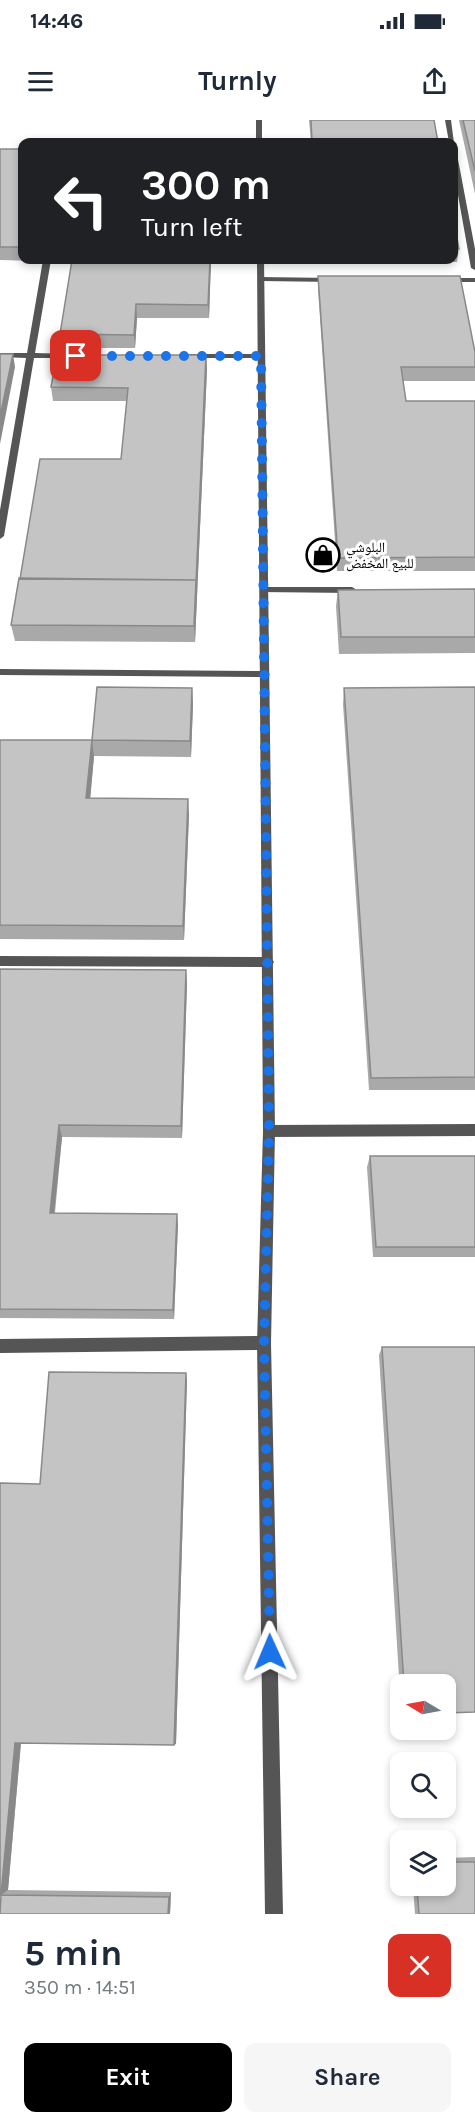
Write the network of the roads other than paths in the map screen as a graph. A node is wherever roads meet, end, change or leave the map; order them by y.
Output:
1 (259, 120) edge
2 (448, 120) edge
3 (259, 138) edge
4 (451, 138) edge
5 (458, 177) edge
6 (458, 200) edge
7 (462, 200) junction
8 (46, 264) edge
9 (260, 264) edge
10 (475, 268) edge
11 (261, 279) junction
12 (344, 280) edge
13 (439, 280) edge
14 (475, 280) edge
15 (0, 355) edge
16 (29, 355) junction
17 (76, 356) edge
18 (180, 356) edge
19 (261, 356) junction
20 (0, 536) edge
21 (263, 590) junction
22 (357, 590) edge
23 (0, 672) edge
24 (265, 674) junction
25 (0, 961) edge
26 (268, 962) junction
27 (475, 1130) edge
28 (269, 1131) junction
29 (264, 1343) junction
30 (0, 1346) edge
31 (274, 1914) edge

1 - 3 street
2 - 4 street
5 - 7 street
6 - 7 street
7 - 10 street
8 - 16 street
9 - 11 street
11 - 12 street
11 - 19 street
13 - 14 street
15 - 16 street
16 - 17 street
16 - 20 street
18 - 19 street
19 - 21 street
21 - 22 street
21 - 24 street
23 - 24 street
24 - 26 street
25 - 26 street
26 - 28 street
27 - 28 street
28 - 29 street
29 - 30 street
29 - 31 street

